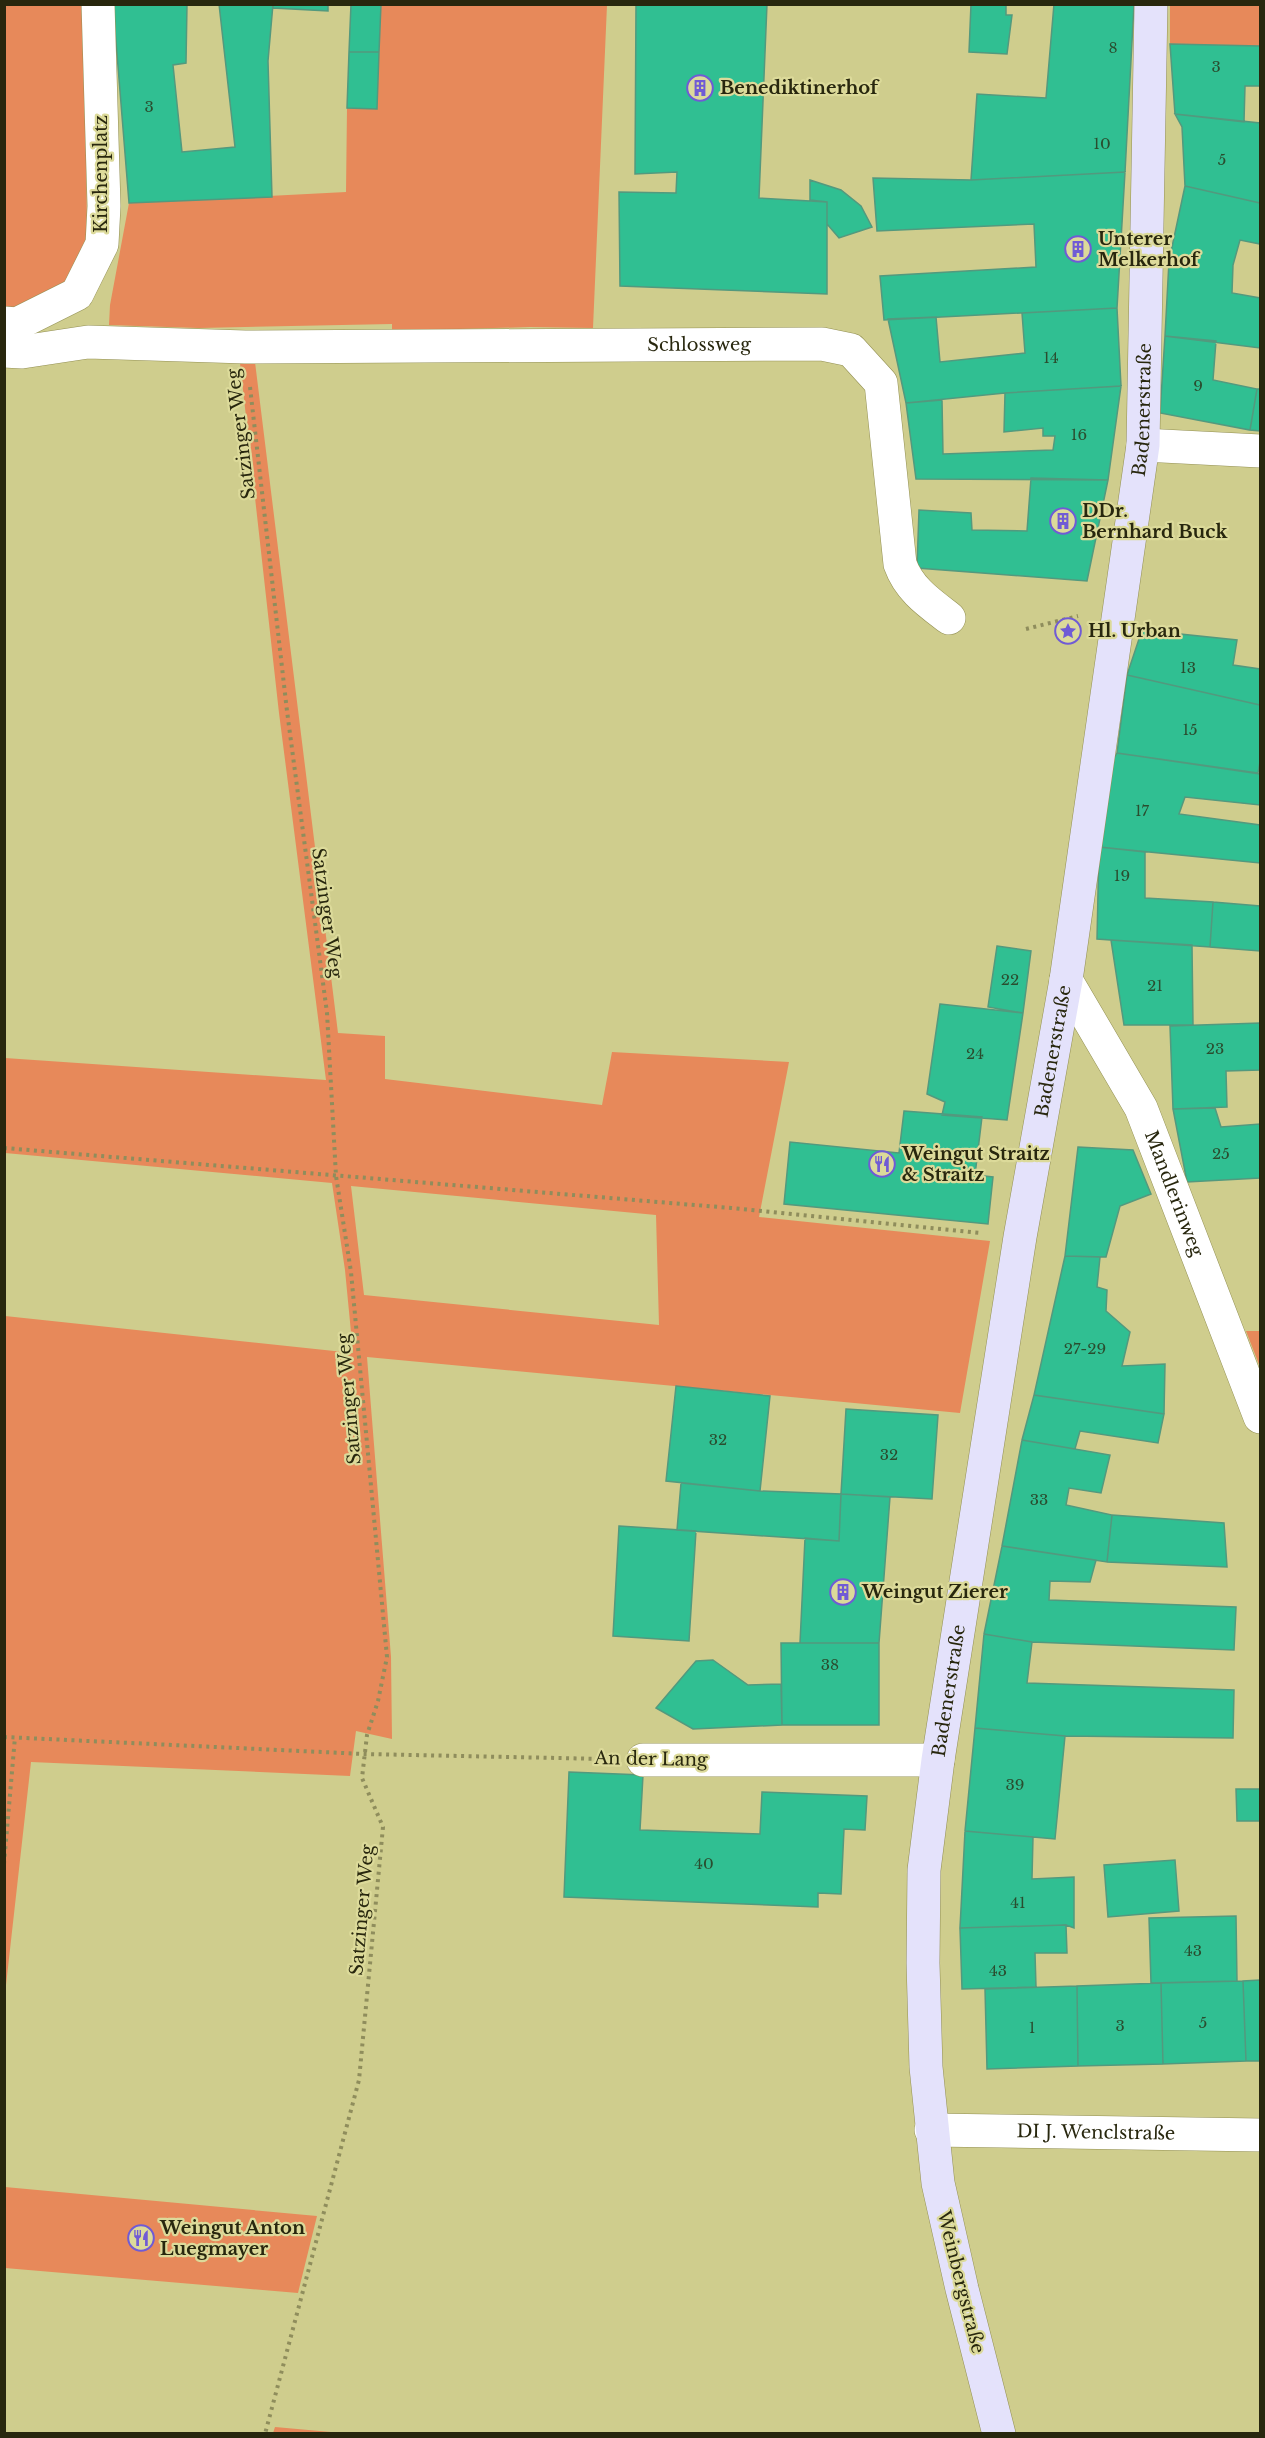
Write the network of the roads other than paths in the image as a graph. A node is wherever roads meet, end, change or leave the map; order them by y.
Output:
1 (98, 4) edge
2 (1150, 4) edge
3 (4, 323) edge
4 (4, 351) edge
5 (1143, 445) junction
6 (1260, 451) edge
7 (949, 618) dead end
8 (1066, 980) junction
9 (1260, 1417) edge
10 (643, 1760) road end
11 (938, 1760) junction
12 (931, 2130) junction
13 (1260, 2134) edge
14 (999, 2433) edge

1 - 3 street, Kirchenplatz
2 - 5 main road, Badenerstraße
4 - 7 street, Schlossweg
5 - 6 street
5 - 8 main road, Badenerstraße
8 - 9 street, Mandlerinweg
8 - 11 main road, Badenerstraße
10 - 11 street, An der Lang
11 - 12 main road, Badenerstraße
12 - 13 street, DI J. Wenclstraße
12 - 14 main road, Weinbergstraße

